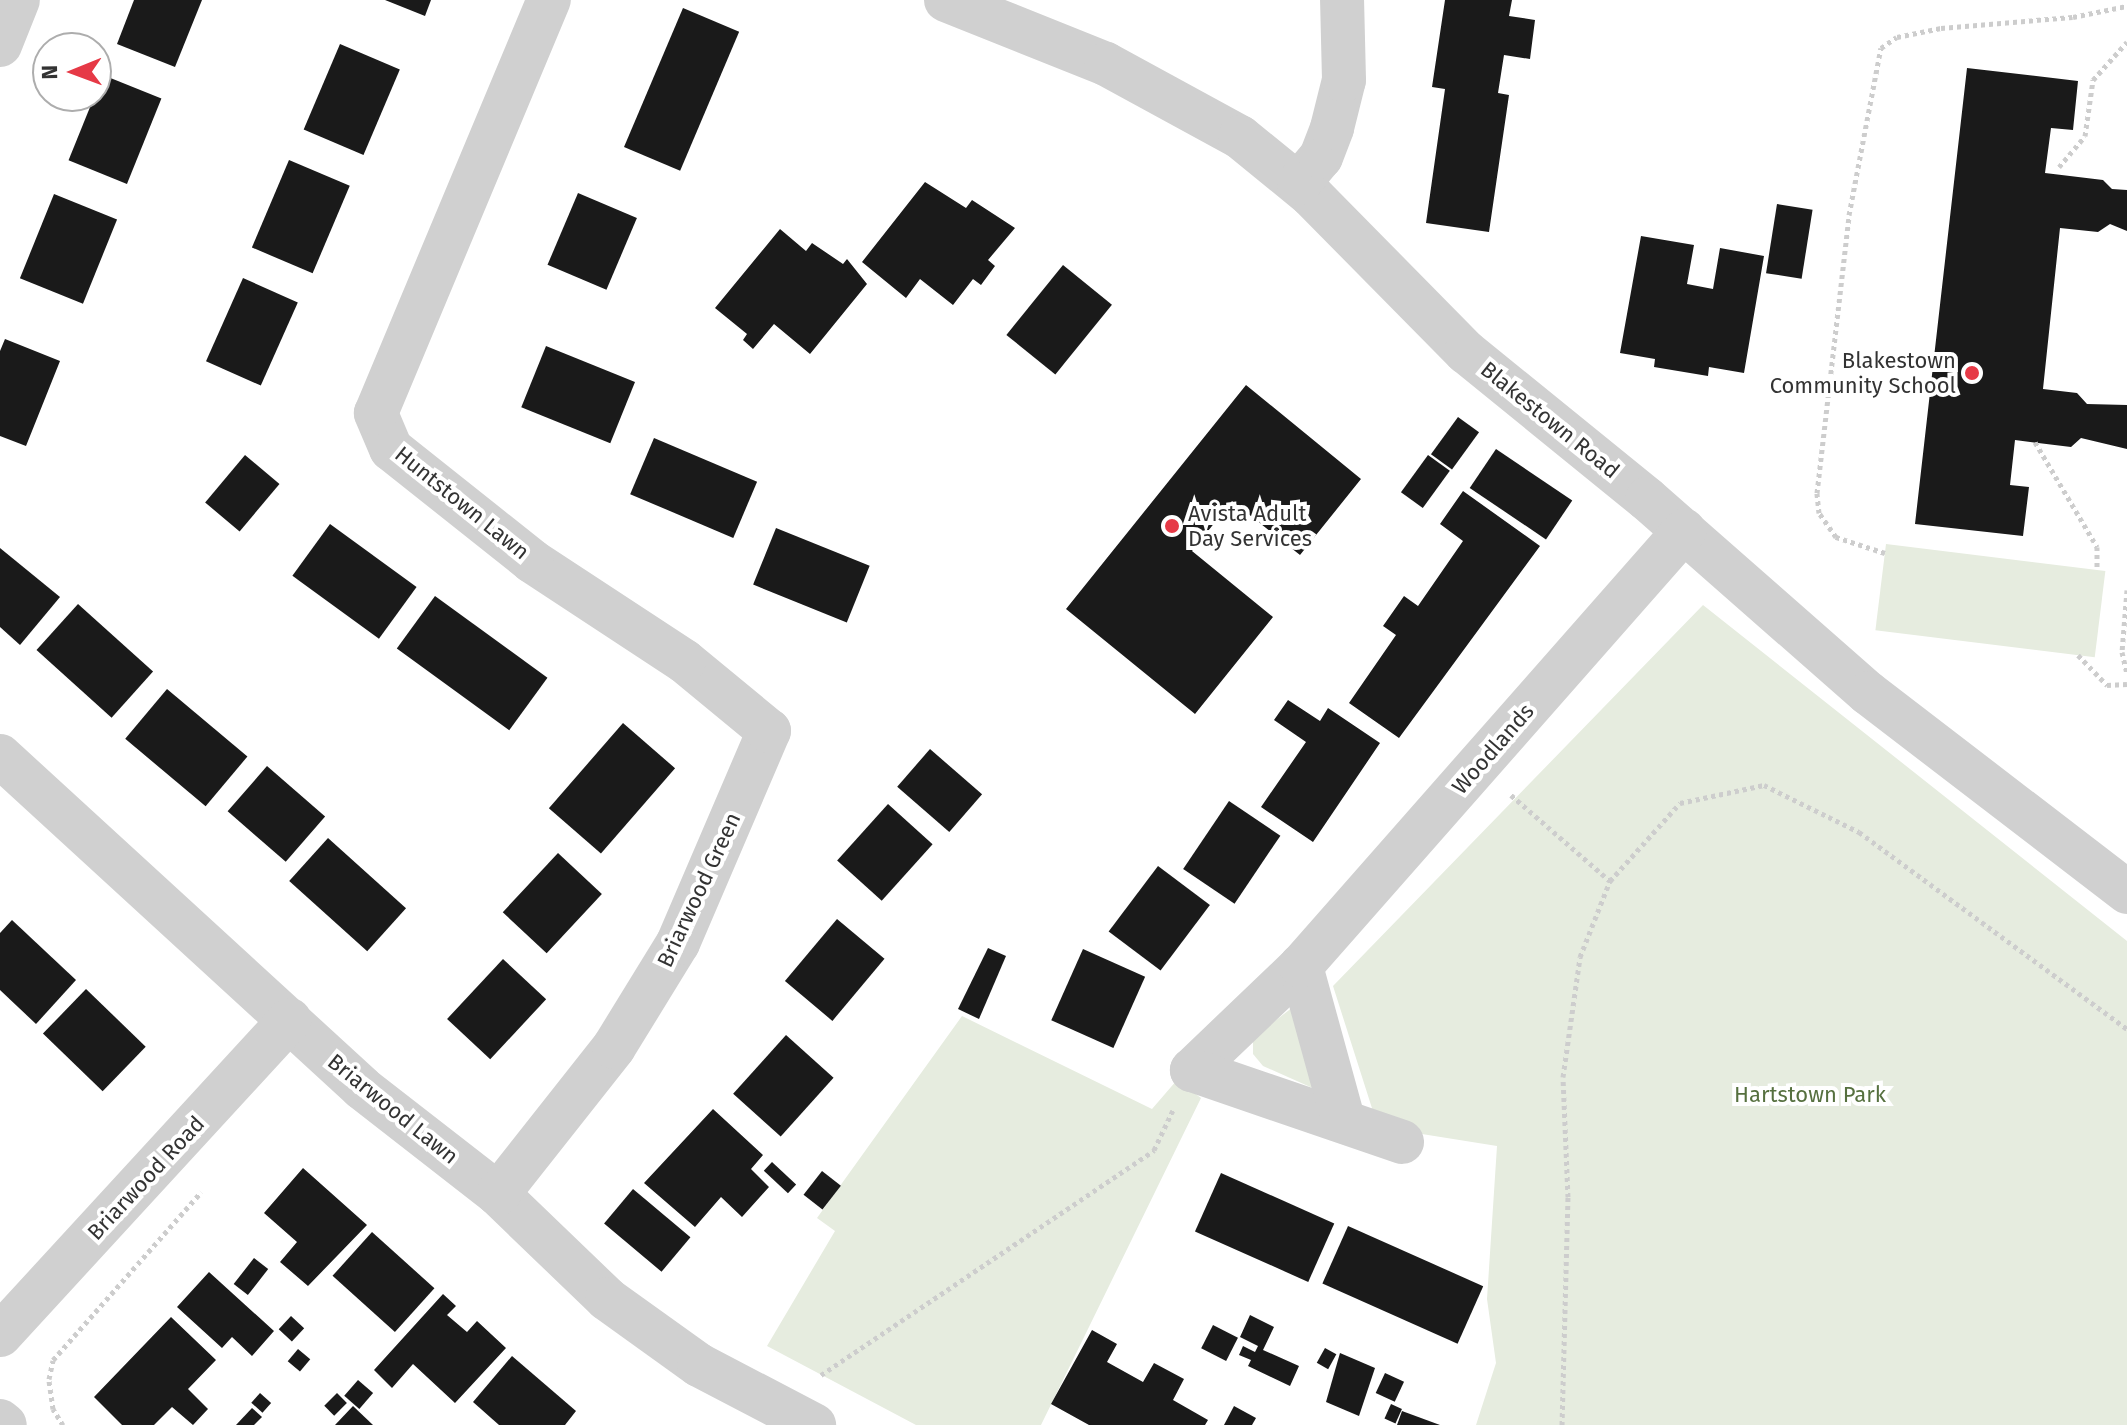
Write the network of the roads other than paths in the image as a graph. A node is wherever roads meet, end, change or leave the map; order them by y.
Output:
1 (18, 0) edge
2 (549, 0) edge
3 (946, 0) edge
4 (1342, 0) edge
5 (0, 45) edge
6 (1299, 183) junction
7 (1684, 531) junction
8 (769, 731) joint
9 (0, 756) edge
10 (2127, 892) edge
11 (1301, 966) junction
12 (290, 1020) junction
13 (1343, 1119) junction
14 (1402, 1142) dead end
15 (498, 1194) junction
16 (0, 1335) edge
17 (0, 1421) edge
18 (5, 1425) edge
19 (814, 1425) edge

1 - 5 street
2 - 8 street, Huntstown Lawn
3 - 6 street, Blakestown Road
4 - 6 street
6 - 7 street, Blakestown Road
7 - 10 street, Blakestown Road
7 - 11 street, Woodlands
8 - 15 street, Briarwood Green
9 - 12 street, Briarwood Lawn
11 - 13 street
11 - 13 street, Woodlands
12 - 15 street, Briarwood Lawn
12 - 16 street, Briarwood Road
13 - 14 street
15 - 19 street, Briarwood Lawn
17 - 18 street

